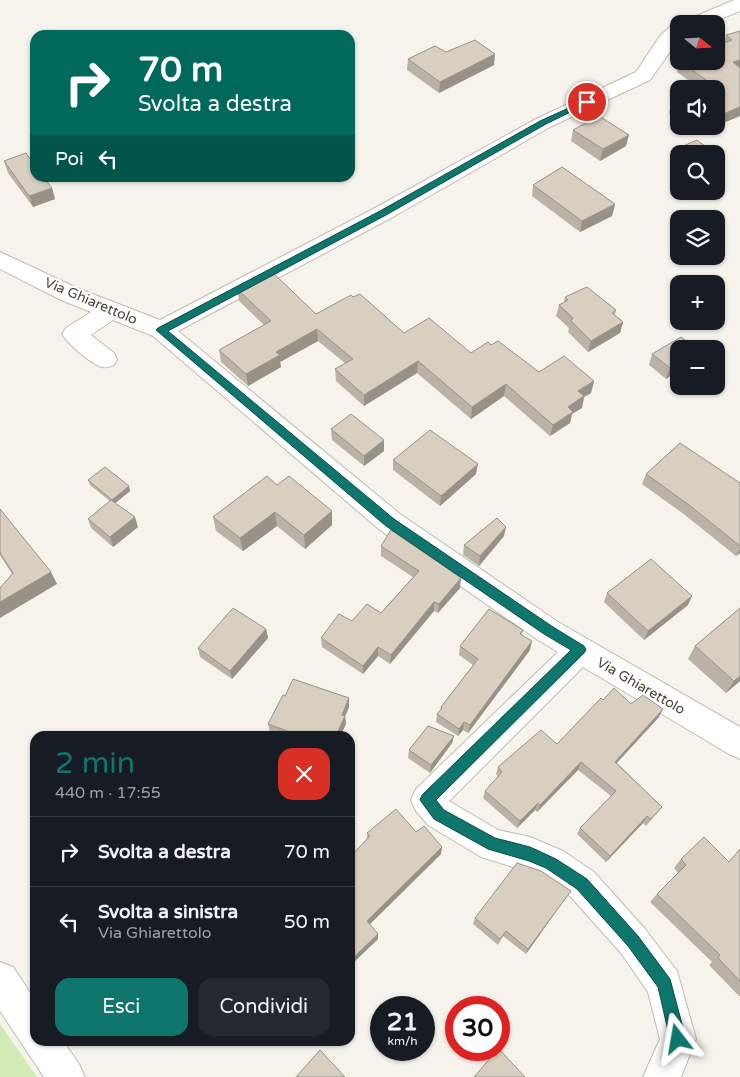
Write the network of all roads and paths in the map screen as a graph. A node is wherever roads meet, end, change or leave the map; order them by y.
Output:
1 (740, 4) edge
2 (714, 15) edge
3 (670, 38) edge
4 (0, 260) edge
5 (110, 310) junction
6 (161, 330) junction
7 (106, 359) dead end
8 (580, 650) junction
9 (740, 744) edge
10 (0, 980) edge
11 (30, 1025) edge
12 (44, 1046) edge
13 (66, 1077) edge
14 (662, 1077) edge

1 - 2 street
3 - 6 street
4 - 5 street, Via Ghiarettolo
5 - 6 street, Via Ghiarettolo
5 - 7 street
6 - 8 street, Via Ghiarettolo
8 - 9 street, Via Ghiarettolo
8 - 14 street
10 - 11 street
12 - 13 street

